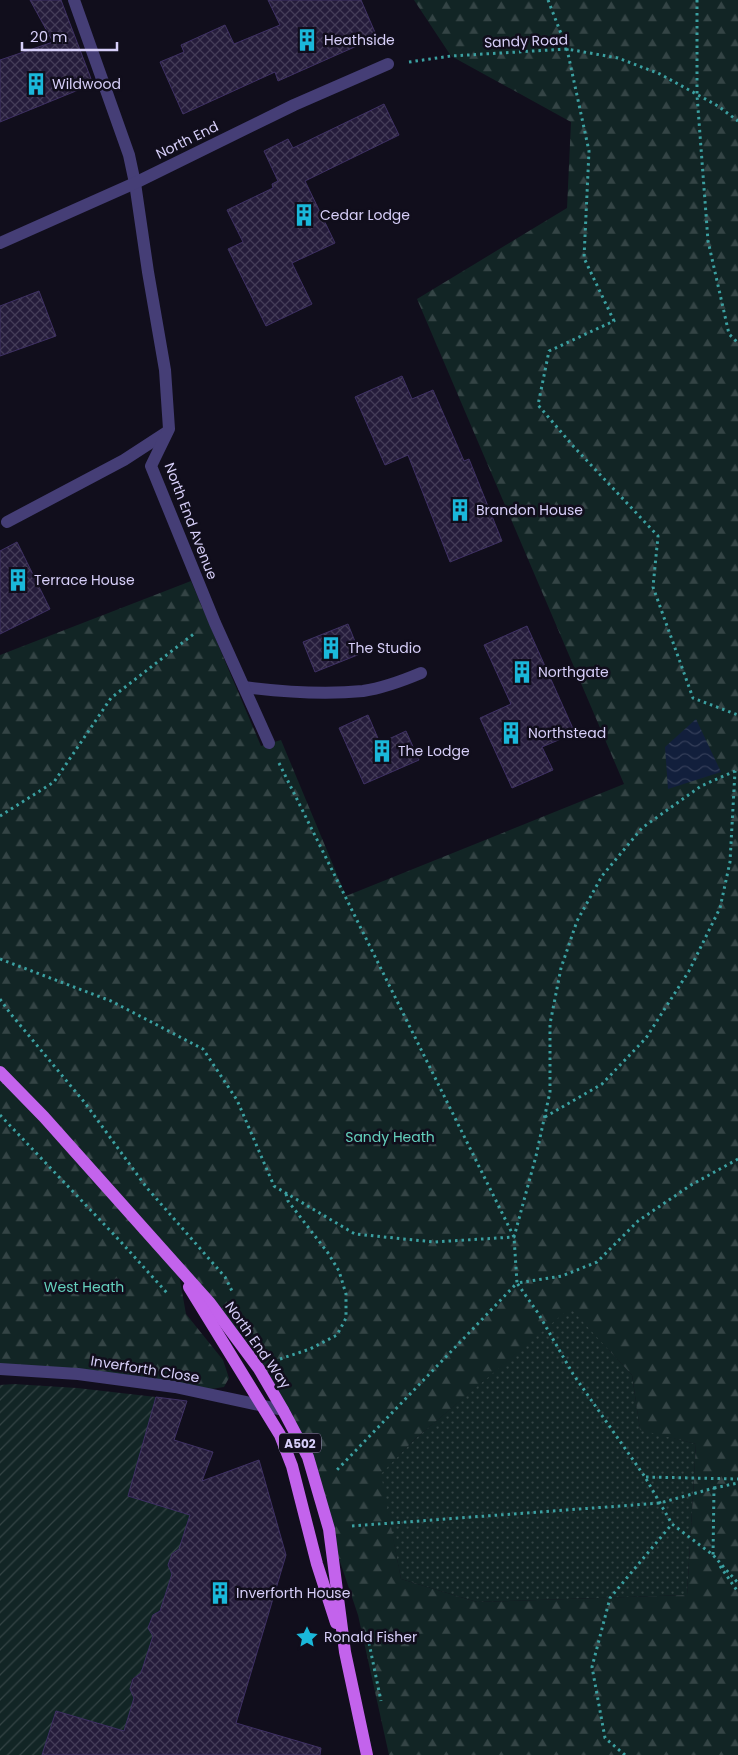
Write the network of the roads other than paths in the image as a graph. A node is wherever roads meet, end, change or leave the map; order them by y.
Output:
1 (74, 0) edge
2 (388, 64) road end
3 (135, 183) junction
4 (0, 243) edge
5 (167, 432) junction
6 (7, 522) dead end
7 (422, 673) dead end
8 (244, 688) junction
9 (269, 743) road end
10 (0, 1072) edge
11 (178, 1268) junction
12 (0, 1369) edge
13 (262, 1405) junction
14 (283, 1410) junction
15 (345, 1652) junction
16 (367, 1755) edge

1 - 3 street, North End Avenue
2 - 3 street, North End
3 - 4 street, North End
3 - 5 street, North End Avenue
5 - 6 street
5 - 8 street, North End Avenue
7 - 8 street
8 - 9 street, North End Avenue
10 - 11 main road, North End Way / A502
11 - 13 main road, North End Way / A502
11 - 14 main road, North End Way / A502
12 - 13 street, Inverforth Close
13 - 14 street, Inverforth Close
13 - 15 main road, North End Way / A502
14 - 15 main road, North End Way / A502
15 - 16 main road, North End Way / A502

